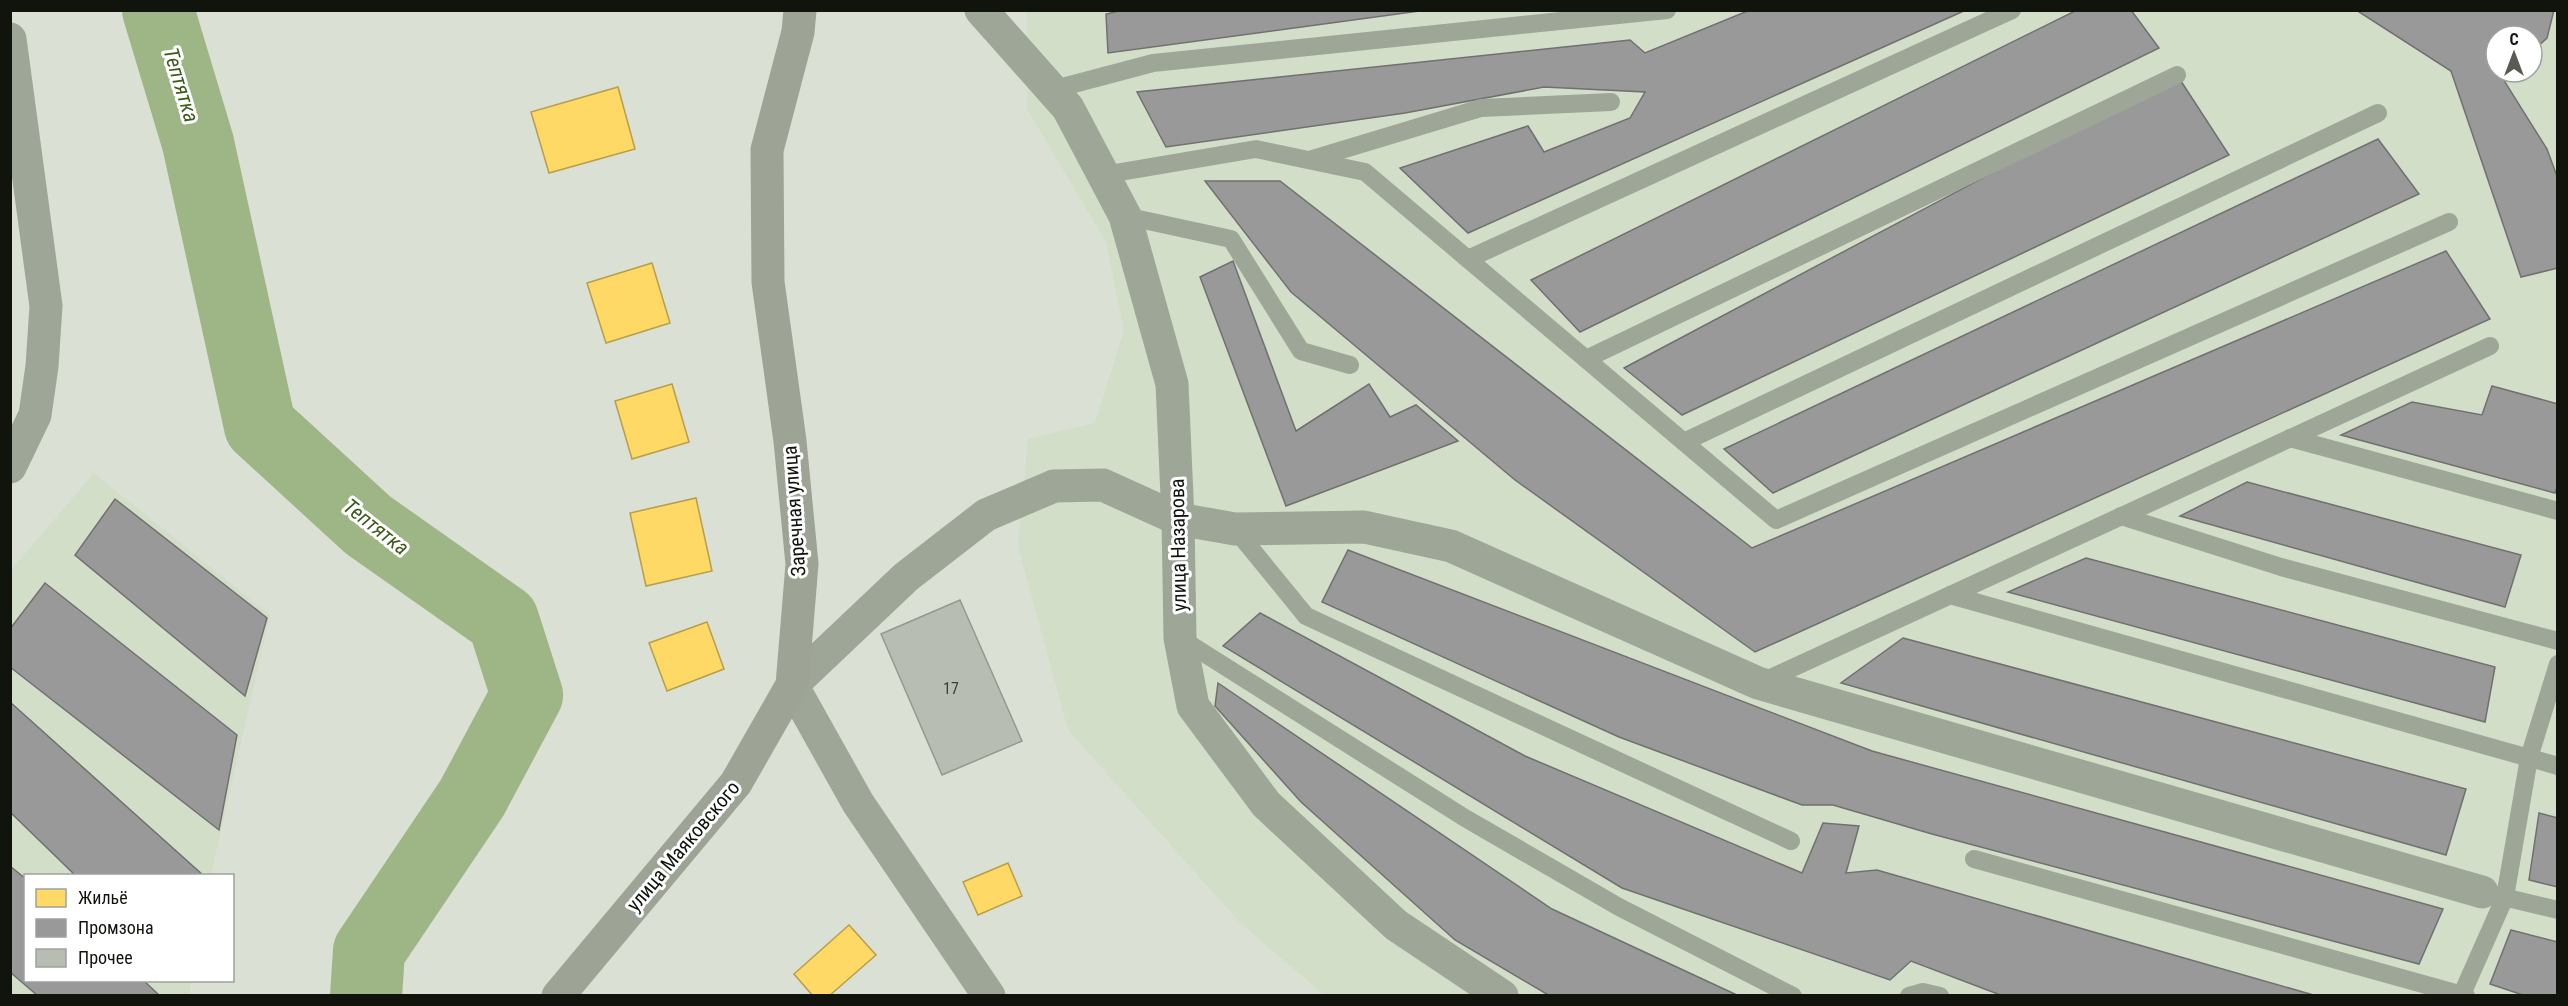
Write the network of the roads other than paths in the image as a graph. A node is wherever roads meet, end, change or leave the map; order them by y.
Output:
1 (800, 10) edge
2 (981, 10) edge
3 (1667, 10) edge
4 (2012, 10) edge
5 (10, 39) edge
6 (2177, 75) dead end
7 (1051, 90) junction
8 (1611, 102) dead end
9 (2378, 113) dead end
10 (1310, 160) junction
11 (1103, 176) junction
12 (1125, 216) junction
13 (2449, 222) dead end
14 (1468, 259) junction
15 (2490, 346) dead end
16 (1586, 359) junction
17 (1350, 365) dead end
18 (2290, 438) junction
19 (1684, 442) junction
20 (10, 467) edge
21 (2558, 511) edge
22 (2121, 516) junction
23 (1178, 519) junction
24 (1235, 529) junction
25 (1950, 595) junction
26 (1179, 638) junction
27 (2558, 641) edge
28 (2558, 664) edge
29 (1758, 683) junction
30 (792, 685) junction
31 (2529, 758) junction
32 (2558, 766) edge
33 (1791, 841) dead end
34 (1974, 859) dead end
35 (2493, 894) junction
36 (2558, 910) edge
37 (2464, 995) edge
38 (558, 996) edge
39 (989, 996) edge
40 (1502, 996) edge
41 (1793, 996) edge
42 (1909, 996) edge
43 (1940, 996) edge

1 - 30 main road, Заречная улица
2 - 7 street, улица Назарова
3 - 7 lane
4 - 14 lane
5 - 20 street
6 - 16 lane
7 - 11 street, улица Назарова
8 - 10 lane
9 - 19 lane
10 - 11 lane
10 - 14 lane
11 - 12 street, улица Назарова
12 - 17 lane
12 - 23 street, улица Назарова
13 - 19 lane
14 - 16 lane
15 - 18 lane
16 - 19 lane
18 - 21 lane
18 - 22 lane
22 - 25 lane
22 - 27 lane
23 - 24 street
23 - 26 street, улица Назарова
23 - 30 street
24 - 29 street
24 - 33 lane
25 - 29 lane
25 - 31 lane
26 - 40 street, улица Назарова
26 - 41 lane
28 - 31 lane
29 - 35 street
30 - 38 main road, улица Маяковского
30 - 39 street
31 - 32 lane
31 - 35 lane
34 - 37 lane
35 - 36 lane
35 - 37 lane
42 - 43 lane

